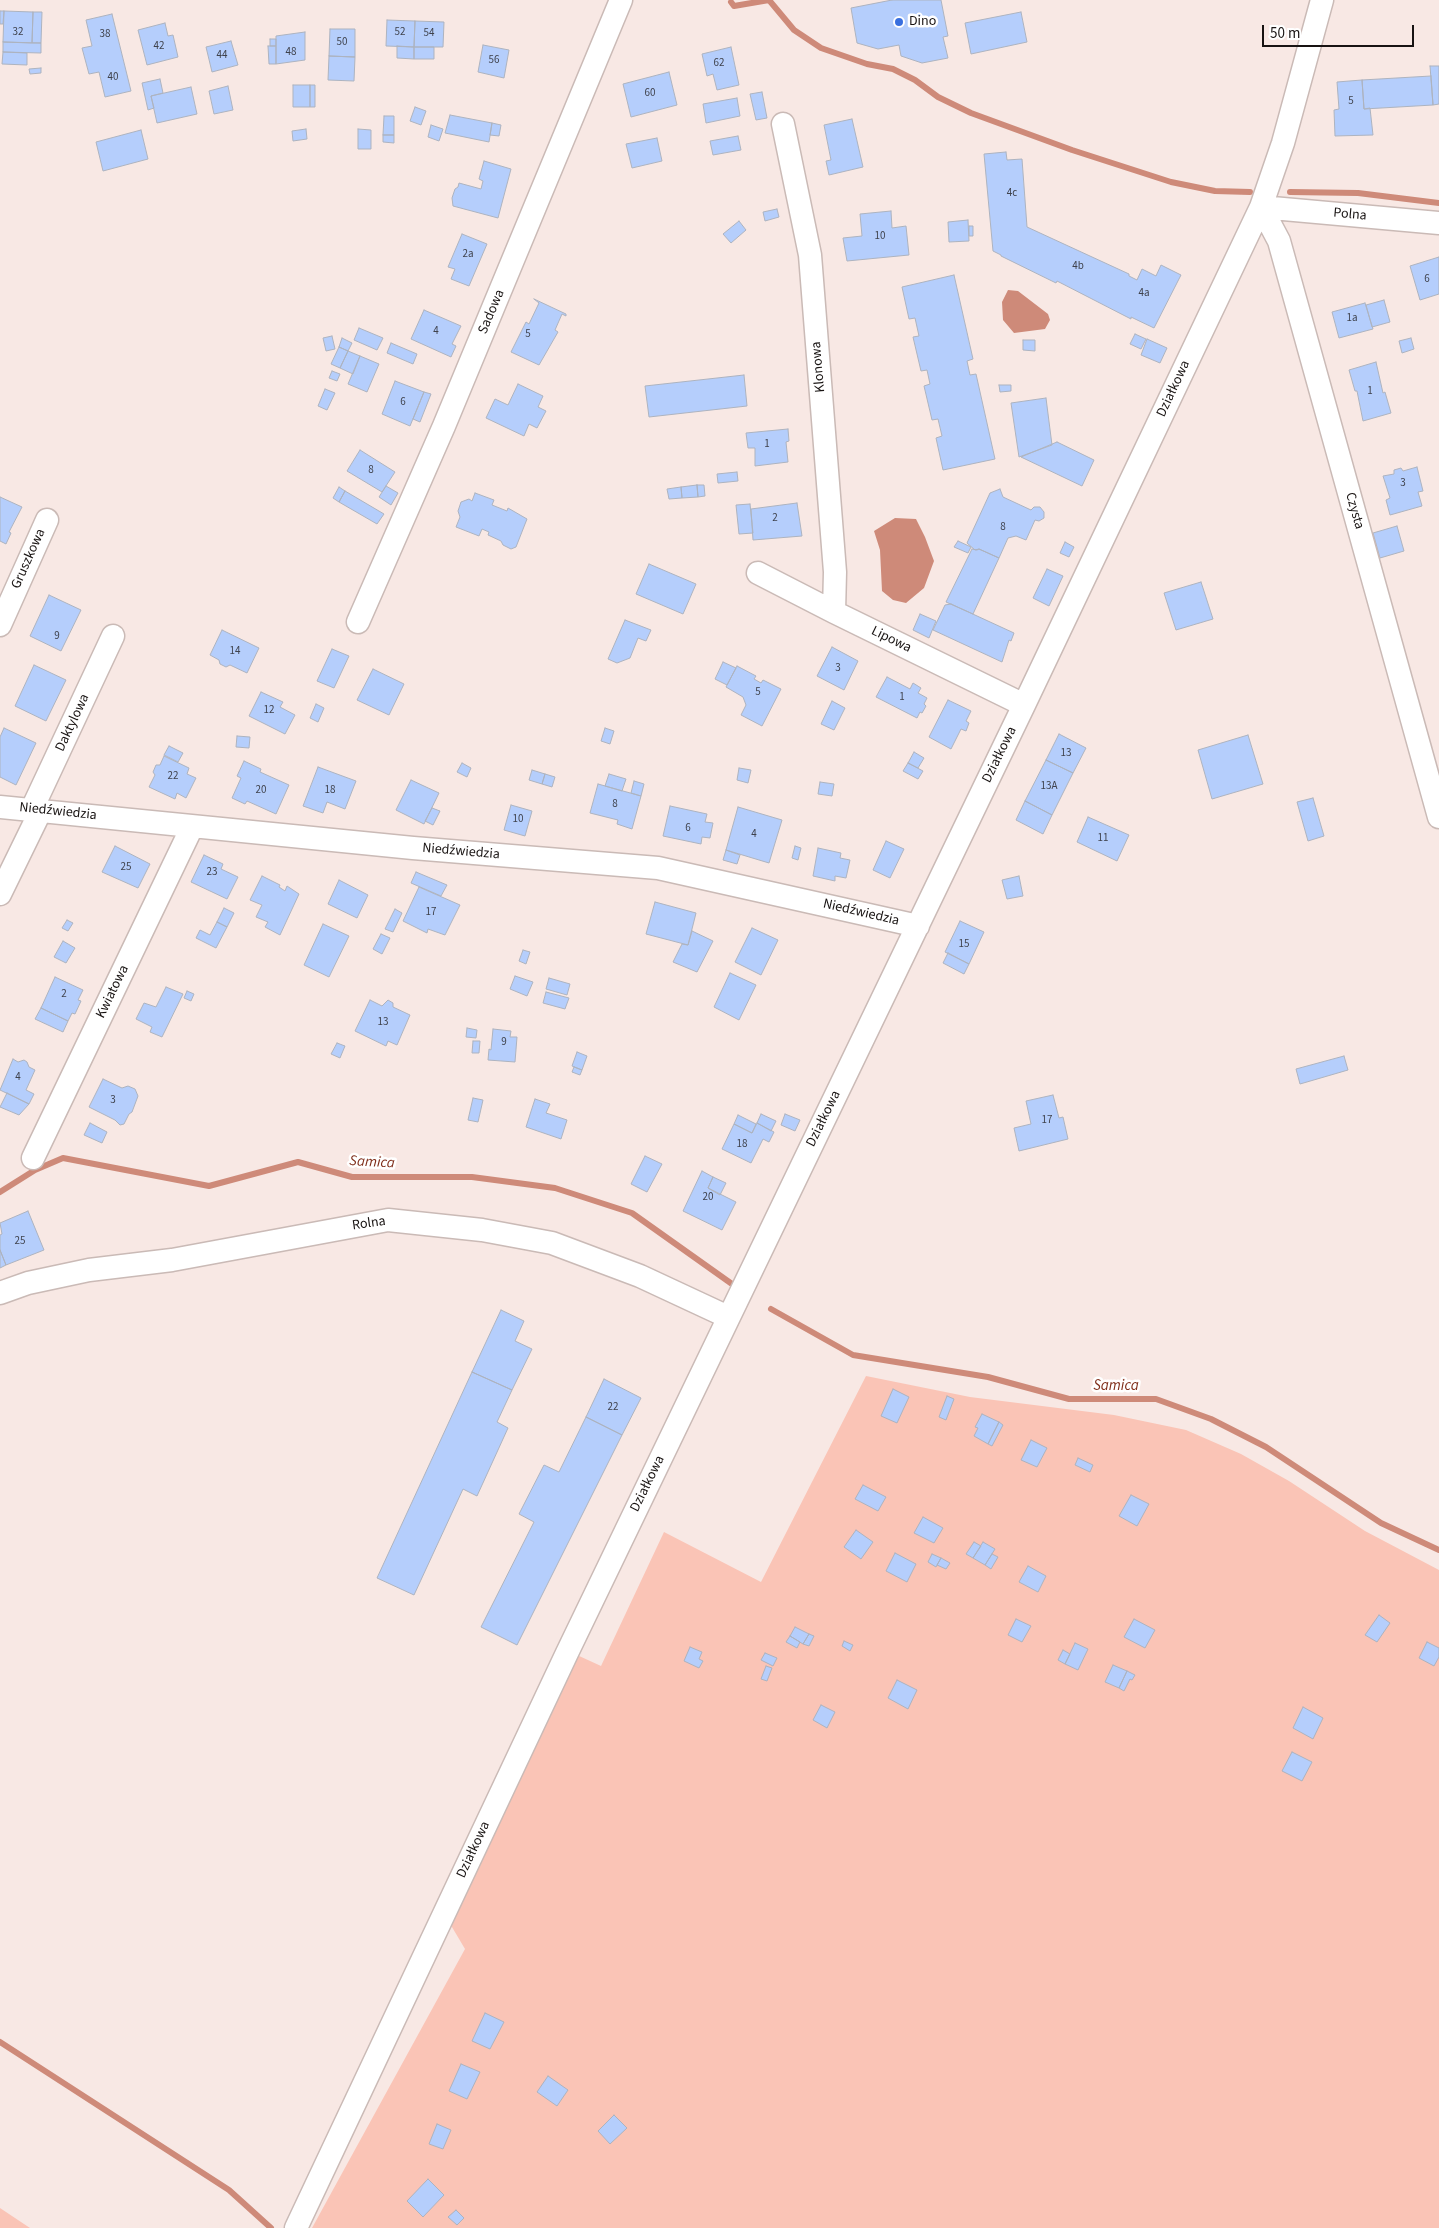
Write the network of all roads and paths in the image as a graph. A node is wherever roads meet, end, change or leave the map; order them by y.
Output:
1 (621, 0) edge
2 (1322, 0) edge
3 (783, 124) dead end
4 (1261, 207) junction
5 (1439, 223) edge
6 (47, 520) dead end
7 (758, 572) dead end
8 (834, 612) junction
9 (358, 622) dead end
10 (0, 625) edge
11 (113, 636) dead end
12 (1024, 705) junction
13 (0, 807) edge
14 (37, 810) junction
15 (1439, 817) edge
16 (192, 826) junction
17 (0, 894) edge
18 (918, 926) junction
19 (33, 1158) dead end
20 (0, 1293) edge
21 (728, 1317) junction
22 (296, 2228) edge

1 - 9 street, Sadowa
2 - 4 street, Działkowa
3 - 8 street, Klonowa
4 - 5 street, Polna
4 - 12 street, Działkowa
4 - 15 street, Czysta
6 - 10 street, Gruszkowa
7 - 8 street, Lipowa
8 - 12 street, Lipowa
11 - 14 street, Daktylowa
12 - 18 street, Działkowa
13 - 14 street, Niedźwiedzia
14 - 16 street, Niedźwiedzia
14 - 17 street, Daktylowa
16 - 18 street, Niedźwiedzia
16 - 19 street, Kwiatowa
18 - 21 street, Działkowa
20 - 21 street, Rolna
21 - 22 street, Działkowa

